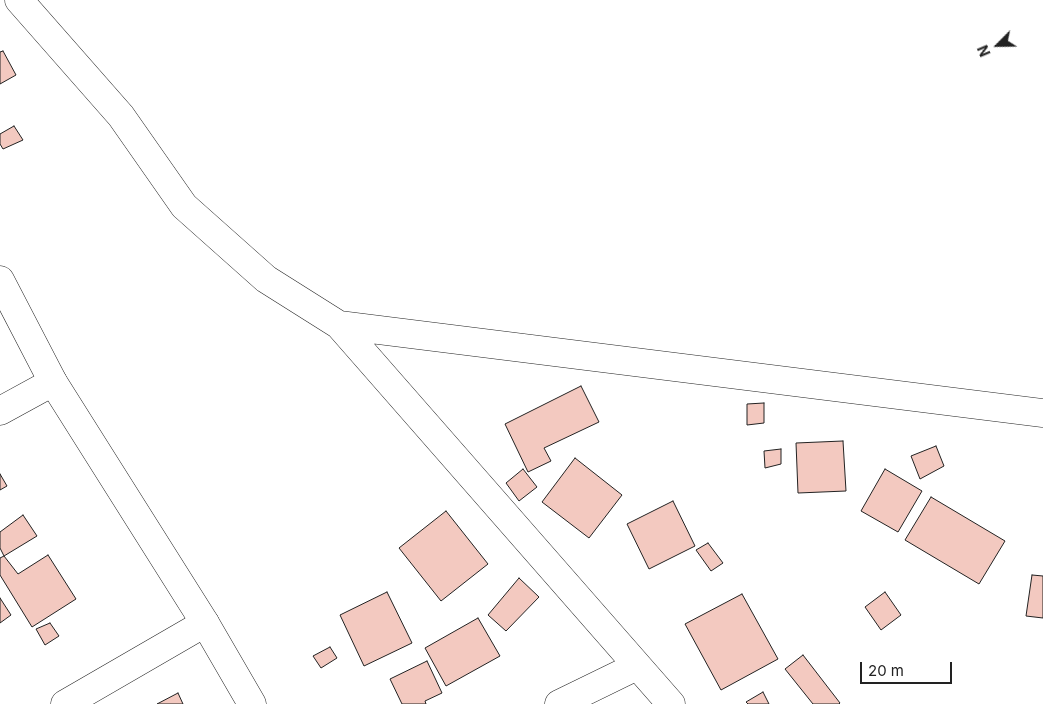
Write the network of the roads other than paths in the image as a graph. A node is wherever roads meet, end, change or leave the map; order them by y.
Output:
1 (19, 0) edge
2 (0, 280) edge
3 (338, 325) junction
4 (53, 382) junction
5 (0, 411) edge
6 (1043, 413) edge
7 (205, 624) junction
8 (637, 666) junction
9 (65, 704) edge
10 (252, 704) edge
11 (559, 704) edge
12 (671, 704) edge

1 - 3 main road
2 - 4 main road
3 - 6 main road
3 - 8 main road
4 - 5 main road
4 - 7 main road
7 - 9 main road
7 - 10 main road
8 - 11 main road
8 - 12 main road

